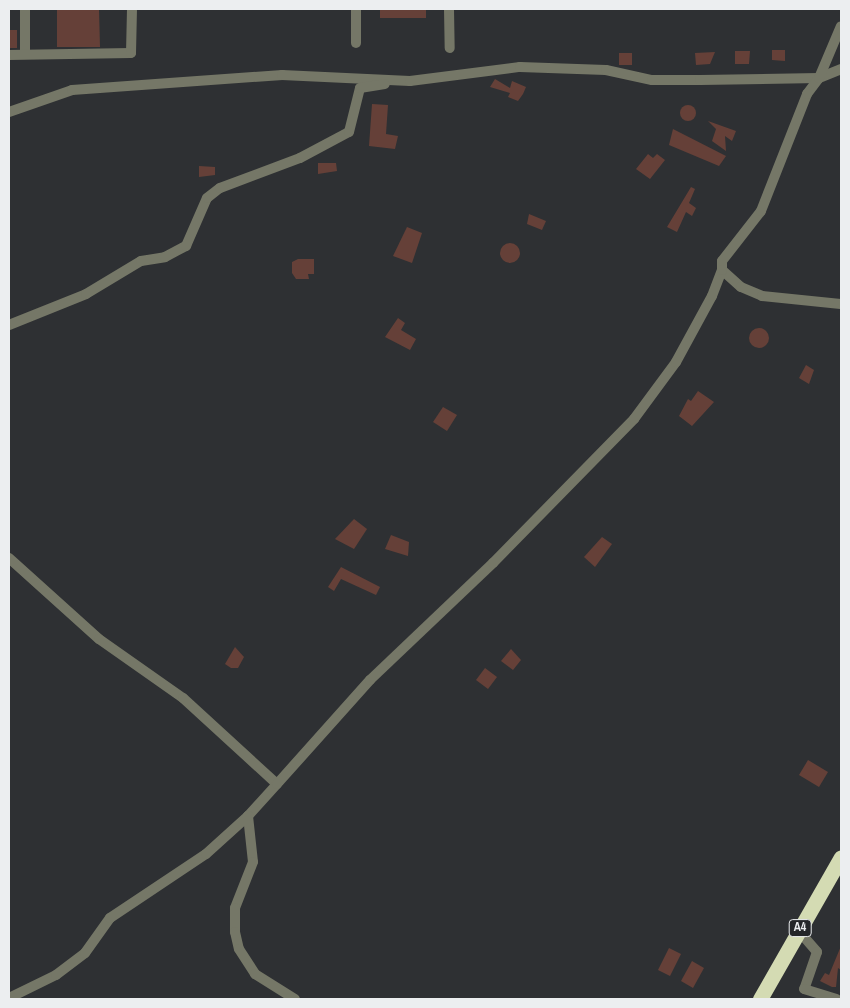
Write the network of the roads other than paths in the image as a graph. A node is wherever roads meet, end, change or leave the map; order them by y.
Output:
1 (25, 9) edge
2 (132, 9) edge
3 (356, 9) edge
4 (449, 9) edge
5 (841, 26) edge
6 (356, 43) dead end
7 (450, 48) dead end
8 (9, 54) edge
9 (25, 54) junction
10 (841, 69) edge
11 (819, 78) junction
12 (410, 80) junction
13 (9, 112) edge
14 (722, 270) junction
15 (841, 304) edge
16 (9, 325) edge
17 (9, 558) edge
18 (277, 784) junction
19 (248, 816) junction
20 (841, 857) edge
21 (798, 930) junction
22 (9, 998) edge
23 (295, 999) edge
24 (760, 999) edge
25 (837, 999) edge

1 - 9 street
2 - 9 street
3 - 6 street
4 - 7 street
5 - 11 street
8 - 9 street
10 - 11 street
11 - 12 street
11 - 14 street
12 - 13 street
12 - 16 street
14 - 15 street
14 - 18 street
17 - 18 street
18 - 19 street
19 - 22 street
19 - 23 street
20 - 21 highway, A4
21 - 24 highway, A4
21 - 25 street

